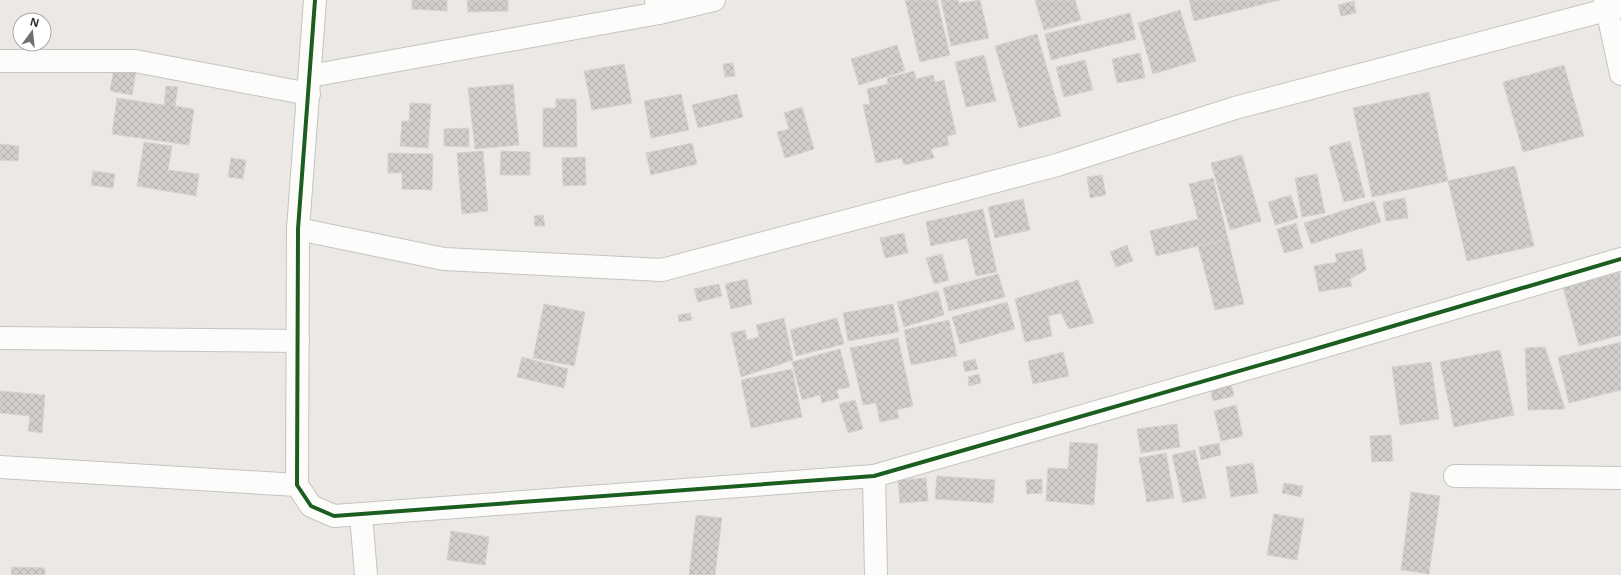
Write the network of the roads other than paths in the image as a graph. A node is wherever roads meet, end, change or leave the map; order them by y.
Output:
1 (315, 0) edge
2 (714, 0) edge
3 (1611, 5) edge
4 (658, 7) edge
5 (0, 61) edge
6 (1621, 74) edge
7 (309, 85) junction
8 (298, 229) junction
9 (1621, 259) edge
10 (0, 338) edge
11 (298, 341) junction
12 (0, 467) edge
13 (874, 476) junction
14 (1455, 476) dead end
15 (1621, 478) edge
16 (297, 485) junction
17 (361, 515) junction
18 (366, 575) edge
19 (876, 575) edge

1 - 7 street
2 - 4 street
3 - 6 street
3 - 8 street
4 - 7 street
5 - 7 street
7 - 8 street
8 - 11 street
9 - 13 street
10 - 11 street
11 - 16 street
12 - 16 street
13 - 17 street
13 - 19 street
14 - 15 street
16 - 17 street
17 - 18 street

